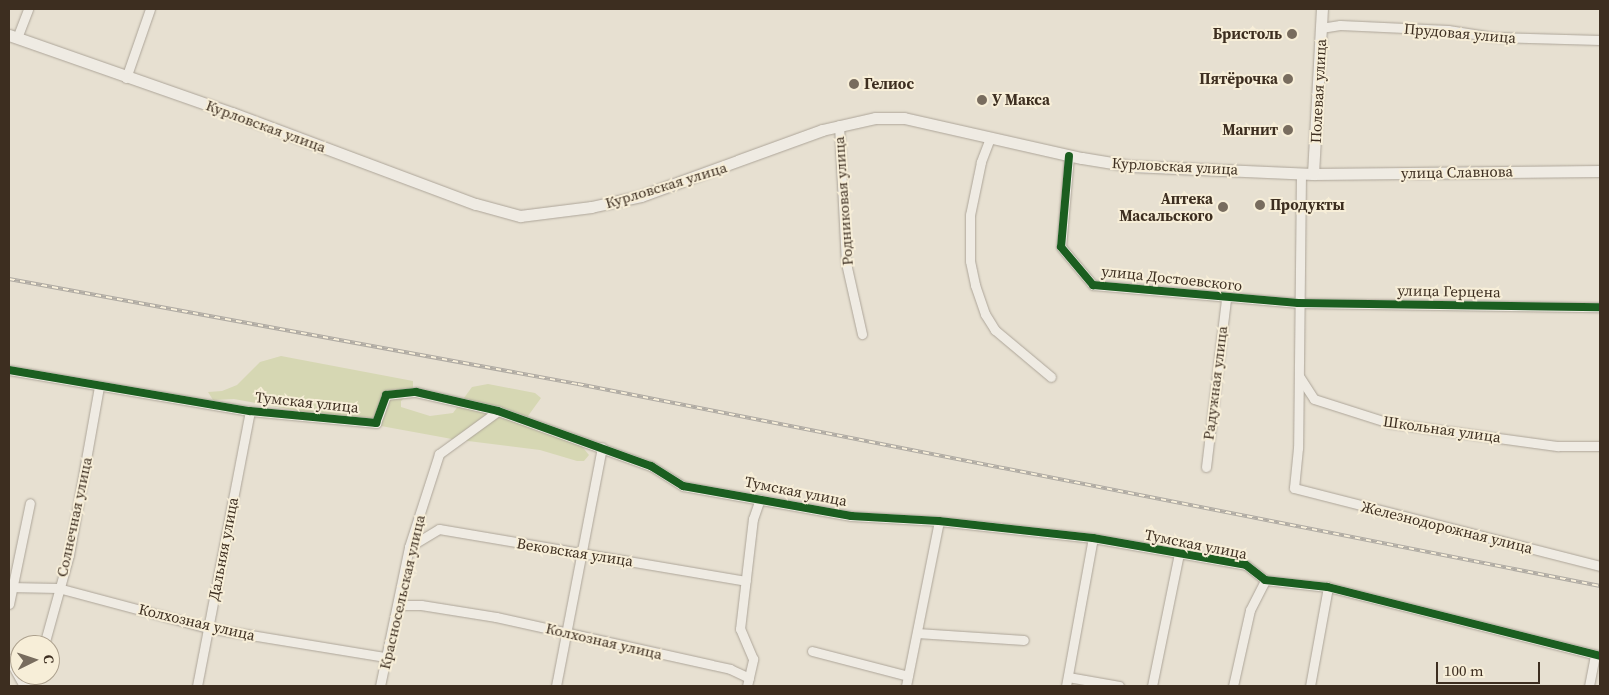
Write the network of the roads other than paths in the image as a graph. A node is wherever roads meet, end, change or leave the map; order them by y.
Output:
1 (28, 9) edge
2 (150, 9) edge
3 (1322, 9) edge
4 (1321, 28) junction
5 (13, 36) edge
6 (1600, 40) edge
7 (126, 78) junction
8 (838, 126) junction
9 (990, 138) junction
10 (1069, 156) junction
11 (1600, 171) edge
12 (1301, 173) junction
13 (1313, 174) junction
14 (1226, 299) junction
15 (1298, 303) junction
16 (1600, 307) edge
17 (862, 334) dead end
18 (9, 370) edge
19 (1299, 376) junction
20 (1051, 378) dead end
21 (99, 387) junction
22 (250, 411) junction
23 (498, 411) junction
24 (1600, 446) edge
25 (602, 447) junction
26 (1206, 467) dead end
27 (760, 499) junction
28 (30, 503) dead end
29 (939, 521) junction
30 (1093, 538) junction
31 (409, 547) junction
32 (1180, 553) junction
33 (583, 554) junction
34 (1600, 566) edge
35 (1265, 580) junction
36 (746, 581) junction
37 (10, 587) edge
38 (1328, 587) junction
39 (58, 588) junction
40 (9, 604) edge
41 (398, 605) junction
42 (208, 628) junction
43 (566, 633) junction
44 (917, 633) junction
45 (48, 635) edge
46 (1024, 640) dead end
47 (812, 651) dead end
48 (1598, 656) edge
49 (386, 657) junction
50 (9, 659) edge
51 (908, 676) junction
52 (748, 682) edge
53 (1067, 682) edge
54 (24, 686) edge
55 (197, 686) edge
56 (380, 686) edge
57 (556, 686) edge
58 (906, 686) edge
59 (1119, 686) edge
60 (1152, 686) edge
61 (1233, 686) edge
62 (1310, 686) edge
63 (1589, 686) edge

1 - 5 street
2 - 7 street
3 - 4 main road, Полевая улица
4 - 6 street, Прудовая улица
4 - 13 main road, Полевая улица
5 - 7 main road, Курловская улица
7 - 8 main road, Курловская улица
8 - 9 main road, Курловская улица
8 - 17 street, Родниковая улица
9 - 10 main road, Курловская улица
9 - 20 street
10 - 12 main road, Курловская улица
10 - 14 street, улица Достоевского
11 - 13 main road, улица Славнова
12 - 13 main road, Курловская улица
12 - 15 street
14 - 15 street, улица Достоевского
14 - 26 street, Радужная улица
15 - 16 street, улица Герцена
15 - 19 street
18 - 21 street, Тумская улица
19 - 24 street, Школьная улица
19 - 34 street, Железнодорожная улица
21 - 22 street, Тумская улица
21 - 39 street, Солнечная улица
22 - 23 street, Тумская улица
22 - 42 street, Дальняя улица
23 - 25 street, Тумская улица
23 - 31 street, Красносельская улица
25 - 27 street, Тумская улица
25 - 33 street
27 - 29 street, Тумская улица
27 - 36 street
28 - 37 street
29 - 30 street, Тумская улица
29 - 44 street
30 - 32 street, Тумская улица
30 - 53 street
31 - 33 street, Вековская улица
31 - 41 street, Красносельская улица
32 - 35 street, Тумская улица
32 - 60 street
33 - 36 street, Вековская улица
33 - 43 street
35 - 38 street
35 - 61 street
36 - 52 street
37 - 39 street, Колхозная улица
37 - 40 street
38 - 48 street
38 - 62 street
39 - 42 street, Колхозная улица
39 - 45 street, Солнечная улица
41 - 43 street, Колхозная улица
41 - 49 street, Красносельская улица
42 - 49 street, Колхозная улица
42 - 55 street, Дальняя улица
43 - 52 street, Колхозная улица
43 - 57 street
44 - 46 street
44 - 51 street
47 - 51 street
48 - 63 street
49 - 56 street, Красносельская улица
50 - 54 street
51 - 58 street
53 - 59 street

